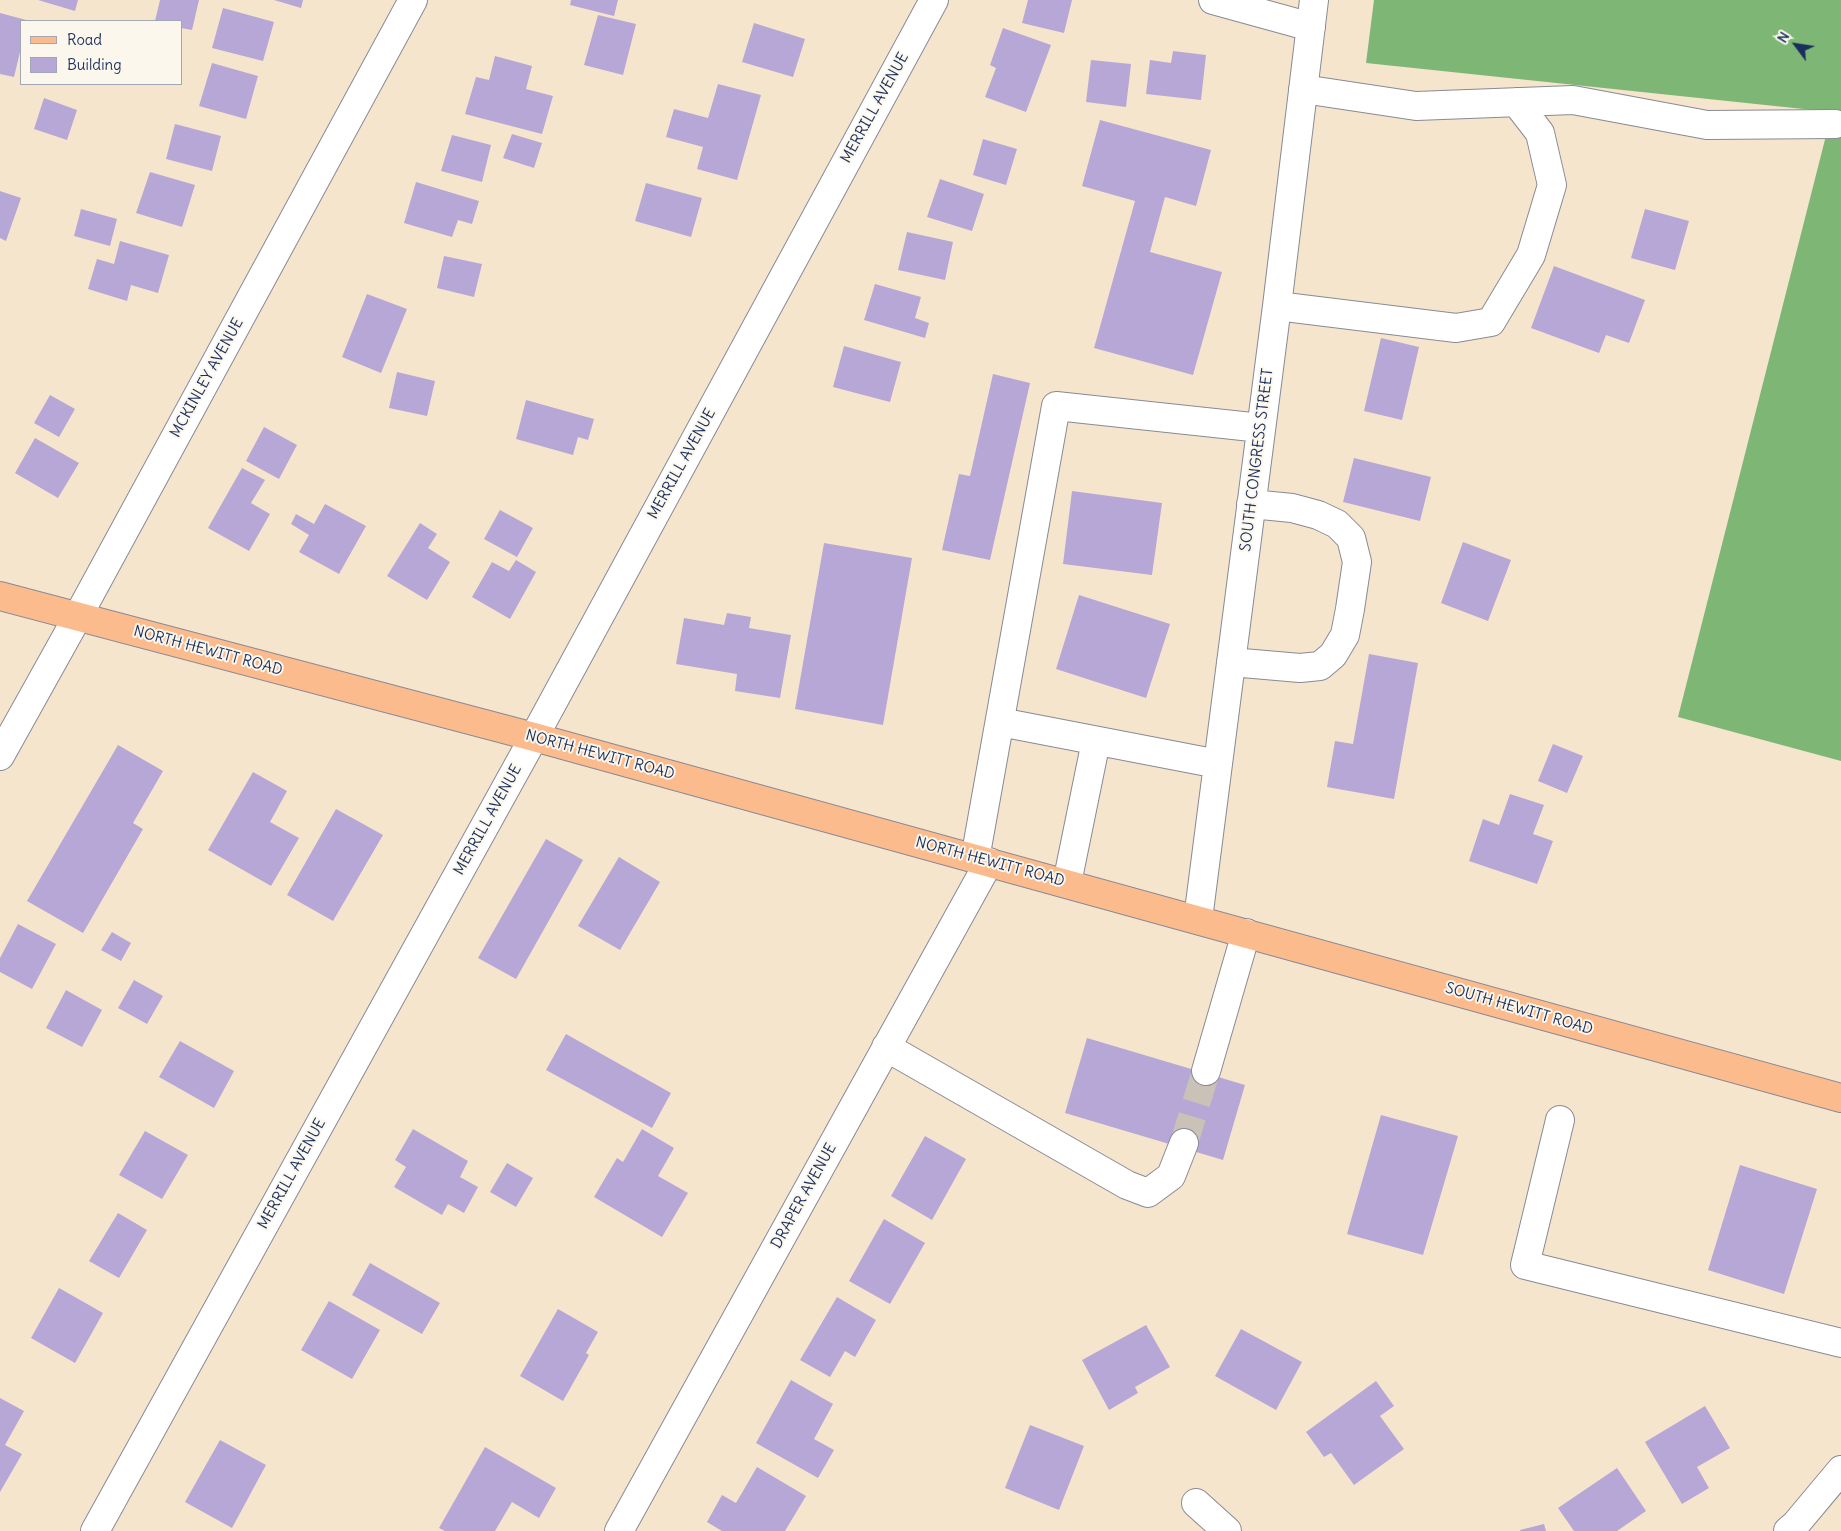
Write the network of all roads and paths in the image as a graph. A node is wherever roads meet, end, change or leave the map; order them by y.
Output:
1 (413, 0) edge
2 (934, 0) edge
3 (1213, 0) edge
4 (1314, 0) edge
5 (1311, 28) junction
6 (1303, 89) junction
7 (1516, 102) junction
8 (1835, 124) dead end
9 (1277, 306) junction
10 (1261, 428) junction
11 (1252, 504) junction
12 (0, 596) edge
13 (78, 616) junction
14 (1231, 662) junction
15 (1000, 722) junction
16 (534, 737) junction
17 (1096, 741) junction
18 (0, 756) edge
19 (1218, 764) junction
20 (982, 860) junction
21 (1067, 884) junction
22 (1198, 919) junction
23 (1246, 933) junction
24 (886, 1047) junction
25 (1206, 1070) tunnel mouth
26 (1841, 1098) edge
27 (1560, 1120) dead end
28 (1184, 1144) tunnel mouth
29 (1841, 1343) edge
30 (1841, 1470) edge
31 (1196, 1503) dead end
32 (95, 1531) edge
33 (619, 1531) edge
34 (1227, 1531) edge
35 (1788, 1531) edge

1 - 13 street, MCKINLEY AVENUE
2 - 16 street, MERRILL AVENUE
3 - 5 street
4 - 5 street, SOUTH CONGRESS STREET
5 - 6 street, SOUTH CONGRESS STREET
6 - 7 street
6 - 9 street, SOUTH CONGRESS STREET
7 - 8 street
7 - 9 street
9 - 10 street, SOUTH CONGRESS STREET
10 - 11 street, SOUTH CONGRESS STREET
10 - 15 street, DRAPER AVENUE
11 - 14 street, SOUTH CONGRESS STREET
11 - 14 street
12 - 13 main road, NORTH HEWITT ROAD
13 - 16 main road, NORTH HEWITT ROAD
13 - 18 street, MCKINLEY AVENUE
14 - 19 street, SOUTH CONGRESS STREET
15 - 17 street
15 - 20 street, DRAPER AVENUE
16 - 20 main road, NORTH HEWITT ROAD
16 - 32 street, MERRILL AVENUE
17 - 19 street
17 - 21 street
19 - 22 street, SOUTH CONGRESS STREET
20 - 21 main road, NORTH HEWITT ROAD
20 - 24 street, DRAPER AVENUE
21 - 22 main road, NORTH HEWITT ROAD
22 - 23 main road, SOUTH HEWITT ROAD
23 - 25 street
23 - 26 main road, SOUTH HEWITT ROAD
24 - 28 street
24 - 33 street, DRAPER AVENUE
27 - 29 street
30 - 35 street
31 - 34 street

